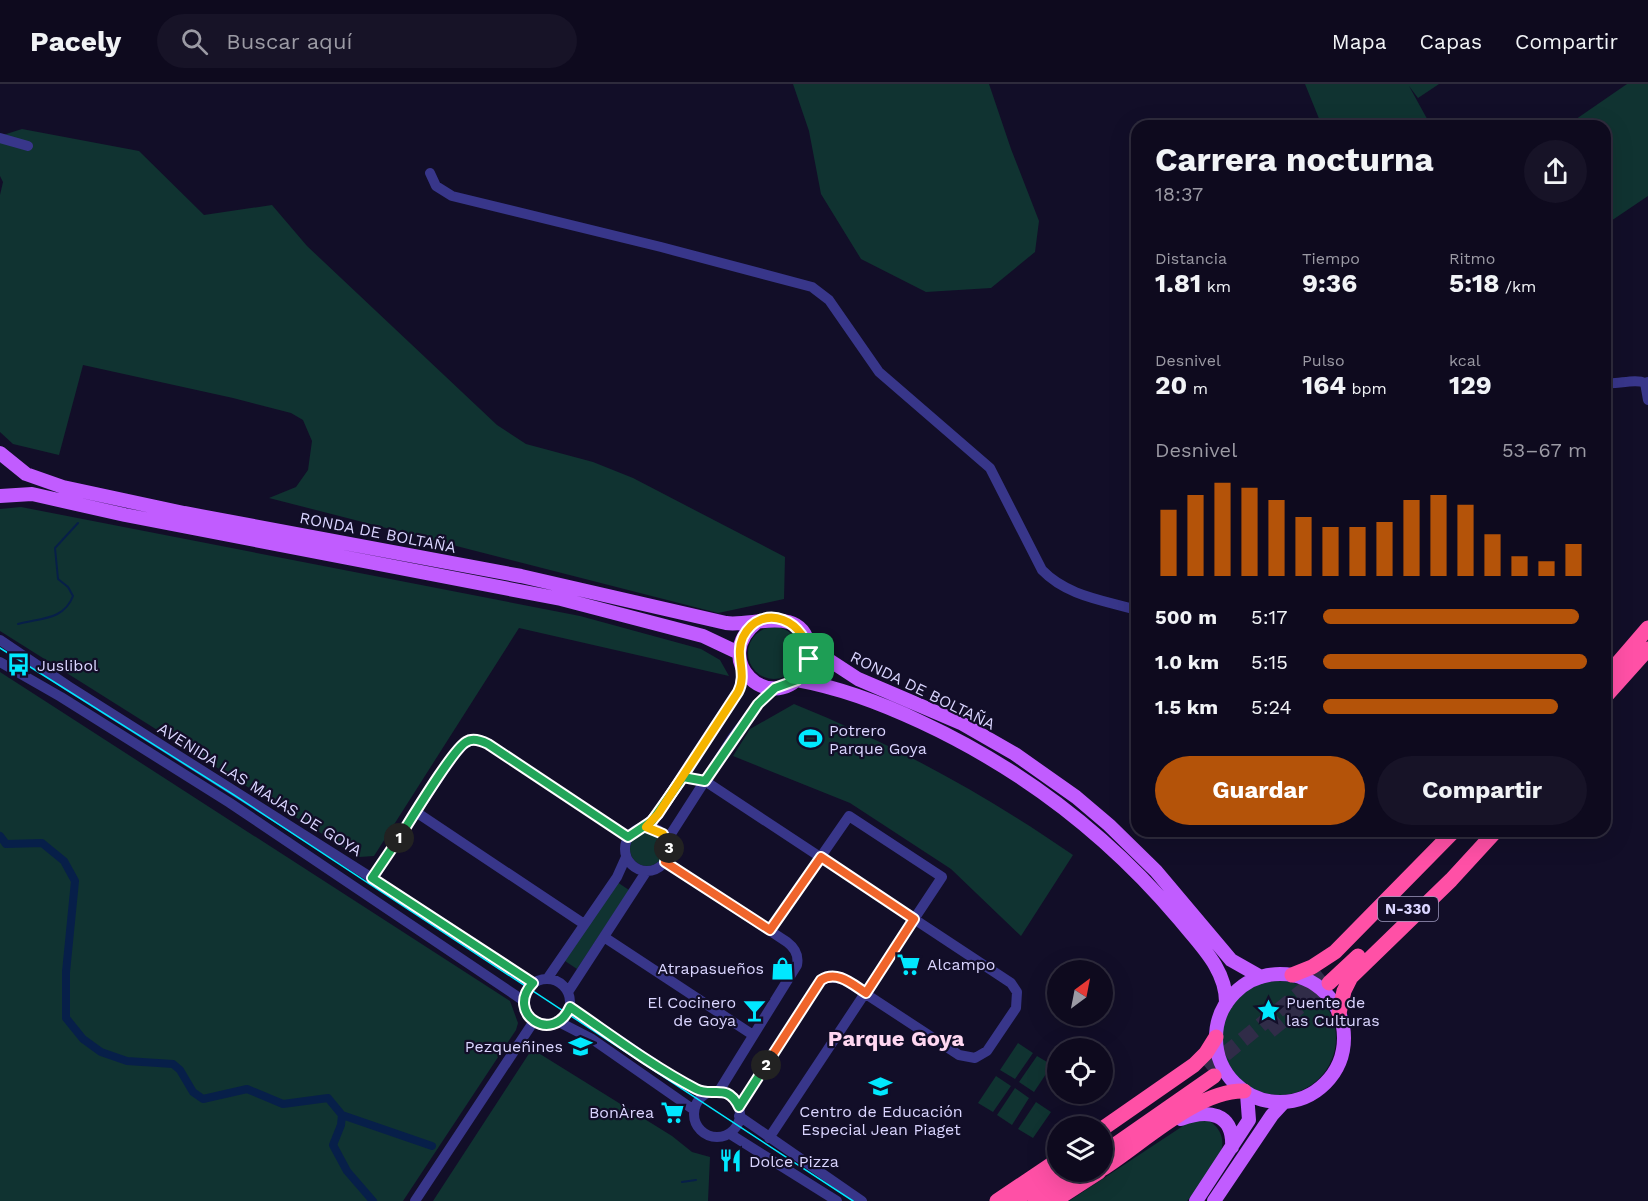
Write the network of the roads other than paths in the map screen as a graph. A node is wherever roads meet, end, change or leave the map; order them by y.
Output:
1 (0, 138) edge
2 (28, 146) dead end
3 (430, 173) dead end
4 (1646, 383) edge
5 (1611, 384) edge
6 (1648, 400) edge
7 (0, 453) edge
8 (0, 461) edge
9 (0, 472) edge
10 (0, 496) edge
11 (1131, 608) edge
12 (1648, 618) edge
13 (758, 622) junction
14 (1648, 628) edge
15 (0, 639) edge
16 (809, 647) junction
17 (1648, 649) edge
18 (739, 653) junction
19 (1611, 659) edge
20 (0, 662) edge
21 (743, 670) junction
22 (1611, 671) edge
23 (797, 680) junction
24 (775, 688) junction
25 (1611, 690) edge
26 (683, 777) junction
27 (705, 781) junction
28 (416, 812) junction
29 (646, 827) junction
30 (628, 837) junction
31 (1448, 837) edge
32 (1459, 837) edge
33 (1477, 837) edge
34 (1490, 837) edge
35 (667, 840) junction
36 (626, 857) junction
37 (821, 857) junction
38 (665, 862) junction
39 (646, 872) junction
40 (372, 878) junction
41 (914, 919) junction
42 (584, 924) junction
43 (770, 930) junction
44 (604, 937) junction
45 (1292, 975) junction
46 (1261, 977) junction
47 (547, 979) junction
48 (533, 983) junction
49 (568, 992) junction
50 (866, 993) junction
51 (524, 1001) junction
52 (1226, 1004) junction
53 (570, 1007) junction
54 (1339, 1013) junction
55 (534, 1021) junction
56 (558, 1022) junction
57 (753, 1035) junction
58 (1216, 1037) junction
59 (719, 1091) junction
60 (1246, 1092) junction
61 (705, 1093) junction
62 (1284, 1102) junction
63 (694, 1110) junction
64 (739, 1112) junction
65 (1113, 1121) edge
66 (1168, 1124) junction
67 (730, 1134) junction
68 (1113, 1136) edge
69 (769, 1138) junction
70 (1113, 1146) edge
71 (1232, 1147) junction
72 (1113, 1162) edge
73 (1047, 1167) edge
74 (1047, 1180) edge
75 (1063, 1182) edge
76 (1083, 1182) edge
77 (415, 1201) edge
78 (837, 1201) edge
79 (862, 1201) edge
80 (997, 1201) edge
81 (1013, 1201) edge
82 (1035, 1201) edge
83 (1054, 1201) edge
84 (1196, 1201) edge
85 (1214, 1201) edge

1 - 2 street
3 - 11 street
4 - 5 street
4 - 6 street
7 - 13 main road, RONDA DE BOLTAÑA
8 - 9 main road
10 - 18 main road, RONDA DE BOLTAÑA
12 - 19 highway
13 - 16 main road, RONDA DE BOLTAÑA
13 - 18 main road
14 - 22 highway
15 - 40 street, AVENIDA LAS MAJAS DE GOYA
16 - 23 main road
16 - 46 main road, RONDA DE BOLTAÑA
17 - 25 highway
18 - 21 main road
20 - 51 street, AVENIDA LAS MAJAS DE GOYA
21 - 24 main road
21 - 26 street
23 - 24 main road
23 - 52 main road, RONDA DE BOLTAÑA
24 - 27 street
26 - 27 street
26 - 29 street
27 - 35 street
27 - 37 street
28 - 30 street
28 - 40 street
28 - 42 street
29 - 30 street
29 - 35 street
30 - 36 street
31 - 45 highway
32 - 33 highway, N-330
34 - 54 highway
35 - 38 street
36 - 39 street
36 - 42 street
37 - 41 street
37 - 41 street
37 - 43 street
38 - 39 street
38 - 43 street
39 - 44 street
40 - 48 street, AVENIDA LAS MAJAS DE GOYA
41 - 50 street
41 - 50 street
42 - 47 street
43 - 57 street
44 - 49 street
44 - 57 street
45 - 46 main road
45 - 54 main road
46 - 52 main road
47 - 48 street
47 - 49 street
48 - 51 street
49 - 53 street
50 - 64 street
50 - 69 street
51 - 55 street
52 - 58 main road
53 - 56 street
53 - 61 street
54 - 62 main road
55 - 56 street
55 - 77 street
56 - 63 street
57 - 59 street
58 - 60 main road
58 - 65 highway
59 - 61 street
59 - 64 street
60 - 62 main road
60 - 66 highway
60 - 71 main road
61 - 63 street
62 - 85 main road
63 - 67 street
64 - 67 street
64 - 69 street
66 - 71 main road
66 - 72 highway
67 - 78 street
68 - 70 highway
69 - 79 street
71 - 84 main road
73 - 80 highway
74 - 81 highway
75 - 82 highway
76 - 83 highway

